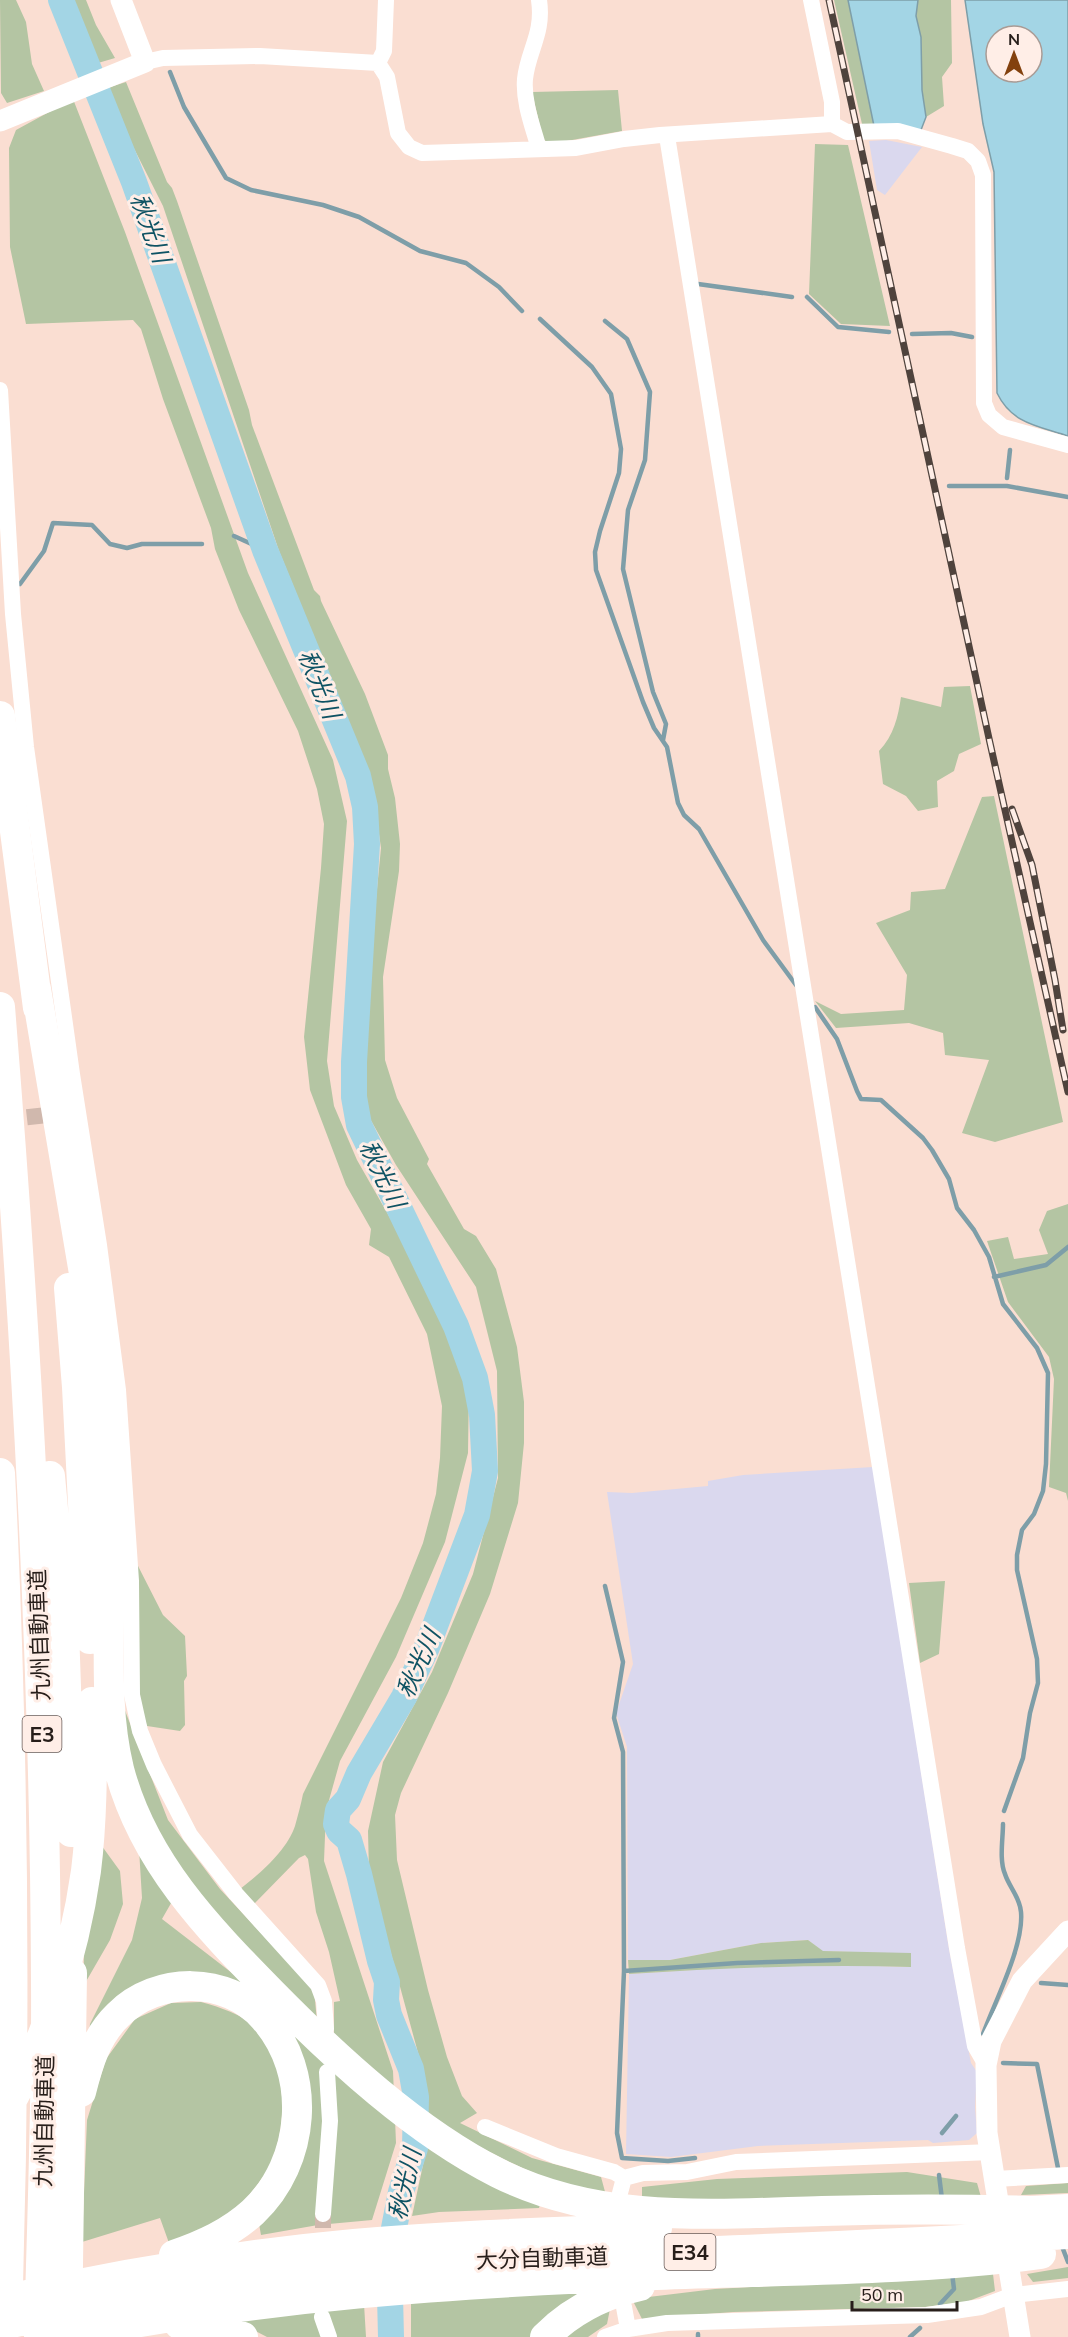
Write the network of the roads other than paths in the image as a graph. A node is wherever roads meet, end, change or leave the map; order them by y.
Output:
1 (121, 0) edge
2 (386, 0) edge
3 (539, 0) edge
4 (811, 0) edge
5 (145, 62) junction
6 (378, 63) junction
7 (0, 121) edge
8 (832, 124) junction
9 (668, 136) junction
10 (539, 149) junction
11 (0, 390) edge
12 (0, 395) edge
13 (1068, 445) edge
14 (0, 717) edge
15 (36, 989) junction
16 (0, 1007) edge
17 (0, 1473) edge
18 (10, 1730) junction
19 (1068, 1931) edge
20 (0, 1960) edge
21 (326, 2029) dead end
22 (986, 2064) junction
23 (327, 2072) dead end
24 (0, 2120) edge
25 (485, 2127) dead end
26 (991, 2152) junction
27 (1068, 2175) edge
28 (995, 2180) junction
29 (1068, 2209) edge
30 (323, 2214) tunnel mouth
31 (941, 2233) junction
32 (1068, 2234) edge
33 (1068, 2251) edge
34 (55, 2253) junction
35 (438, 2254) junction
36 (156, 2261) junction
37 (351, 2261) junction
38 (762, 2272) junction
39 (92, 2281) junction
40 (1068, 2289) edge
41 (1013, 2295) junction
42 (624, 2307) dead end
43 (12, 2316) edge
44 (322, 2317) dead end
45 (628, 2329) junction
46 (100, 2332) edge
47 (61, 2337) edge
48 (67, 2337) edge
49 (74, 2337) edge
50 (243, 2337) edge
51 (329, 2337) edge
52 (545, 2337) edge
53 (605, 2337) edge
54 (1020, 2337) edge

1 - 5 street
2 - 6 street
3 - 10 street
4 - 8 street
5 - 6 street
5 - 7 street
6 - 10 street
8 - 9 street
8 - 13 street
9 - 10 street
9 - 22 street
11 - 12 street
12 - 21 street
14 - 15 highway
15 - 24 highway
15 - 31 highway
16 - 34 highway
17 - 18 highway, 九州自動車道 / E3
18 - 20 highway
18 - 43 highway, 九州自動車道 / E3
19 - 22 street
22 - 26 street
23 - 30 street
25 - 26 street
26 - 28 street
27 - 28 street
28 - 41 street
29 - 31 highway, 大分自動車道 / E34
31 - 32 highway, 大分自動車道 / E34
31 - 33 highway
31 - 35 highway, 大分自動車道 / E34
31 - 35 highway, 大分自動車道 / E34
31 - 38 highway
34 - 36 highway
34 - 43 highway
34 - 48 highway
35 - 37 highway, 大分自動車道 / E34
35 - 38 highway
36 - 37 highway
36 - 39 highway
36 - 43 highway
37 - 39 highway, 大分自動車道 / E34
37 - 43 highway, 大分自動車道 / E34
37 - 46 highway
38 - 52 highway
39 - 43 highway, 大分自動車道 / E34
40 - 41 street
41 - 45 street
41 - 54 street
42 - 45 street
44 - 51 street
45 - 53 street
46 - 47 highway
46 - 49 highway
46 - 50 highway

